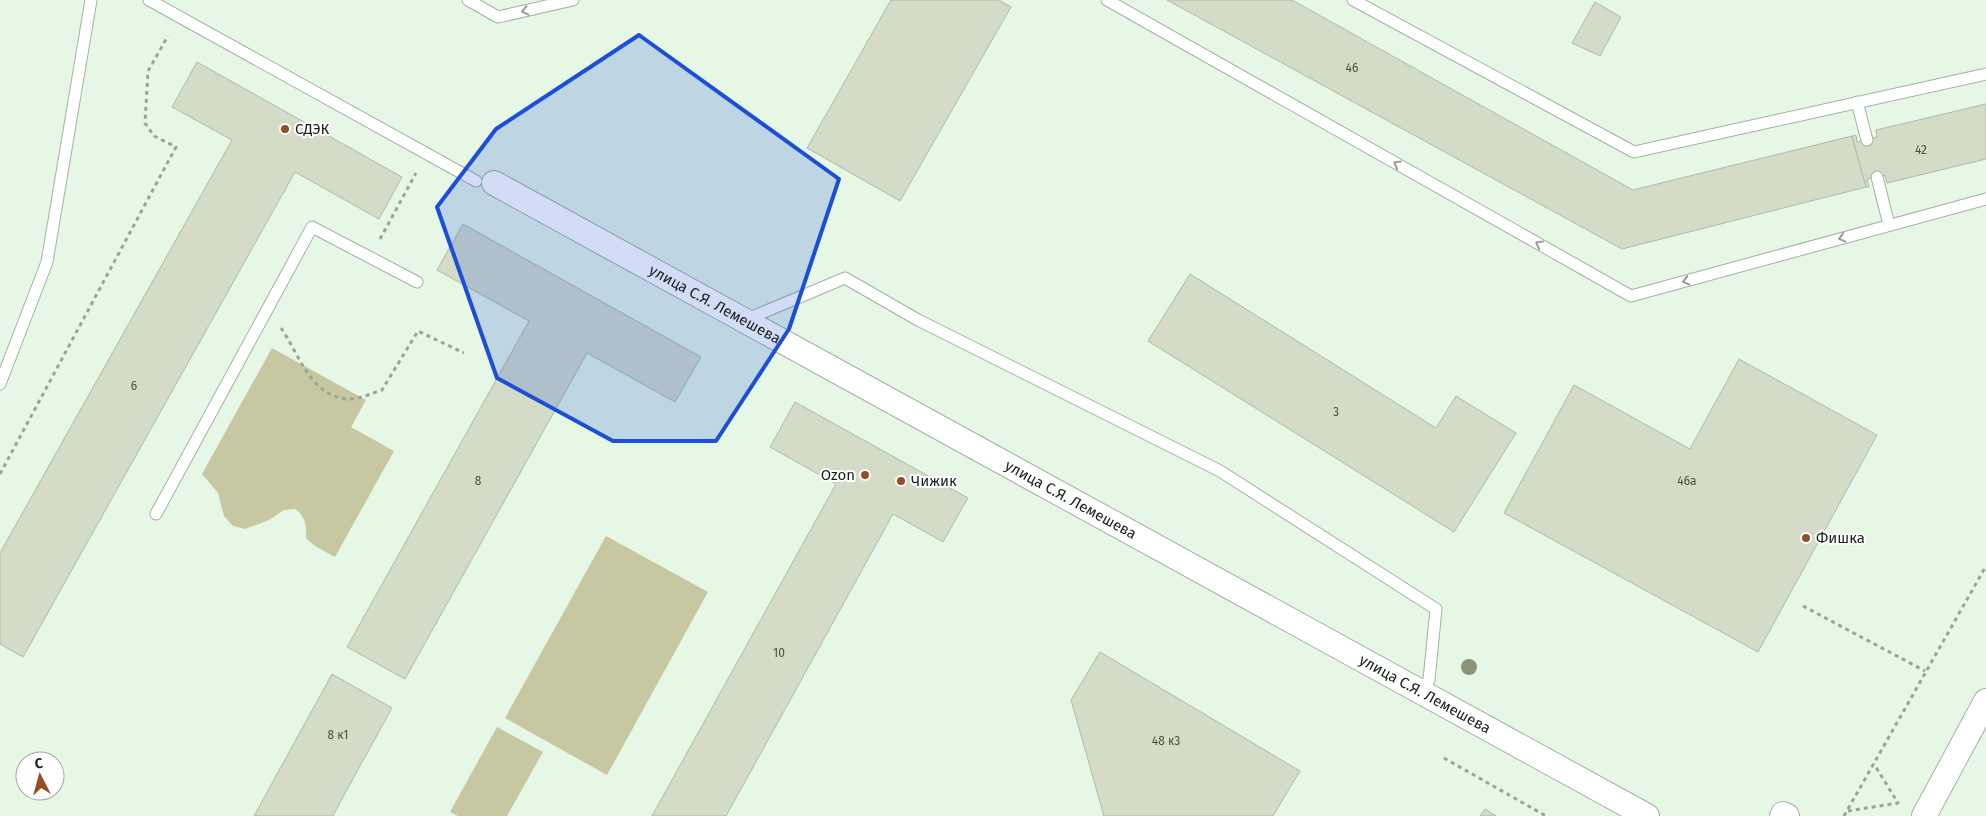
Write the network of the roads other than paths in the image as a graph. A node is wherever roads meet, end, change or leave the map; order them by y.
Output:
1 (91, 0) edge
2 (149, 0) edge
3 (468, 0) edge
4 (573, 0) edge
5 (1353, 0) edge
6 (1110, 1) edge
7 (1986, 74) edge
8 (1857, 102) junction
9 (1866, 140) dead end
10 (1877, 177) dead end
11 (485, 182) joint
12 (1986, 199) edge
13 (1889, 225) junction
14 (417, 282) dead end
15 (744, 321) junction
16 (0, 384) edge
17 (156, 514) dead end
18 (1421, 693) junction
19 (1986, 701) edge
20 (1647, 816) edge
21 (1782, 816) edge
22 (1787, 816) edge
23 (1924, 816) edge

1 - 16 lane
2 - 11 lane
4 -> 3 lane
5 - 8 lane
13 -> 6 lane
7 - 8 lane
8 - 9 lane
10 - 13 lane
11 - 15 street, улица С.Я. Лемешева
12 - 13 lane
14 - 17 lane
15 - 18 street, улица С.Я. Лемешева
15 - 18 lane
18 - 20 street, улица С.Я. Лемешева
19 - 23 street
21 - 22 street

